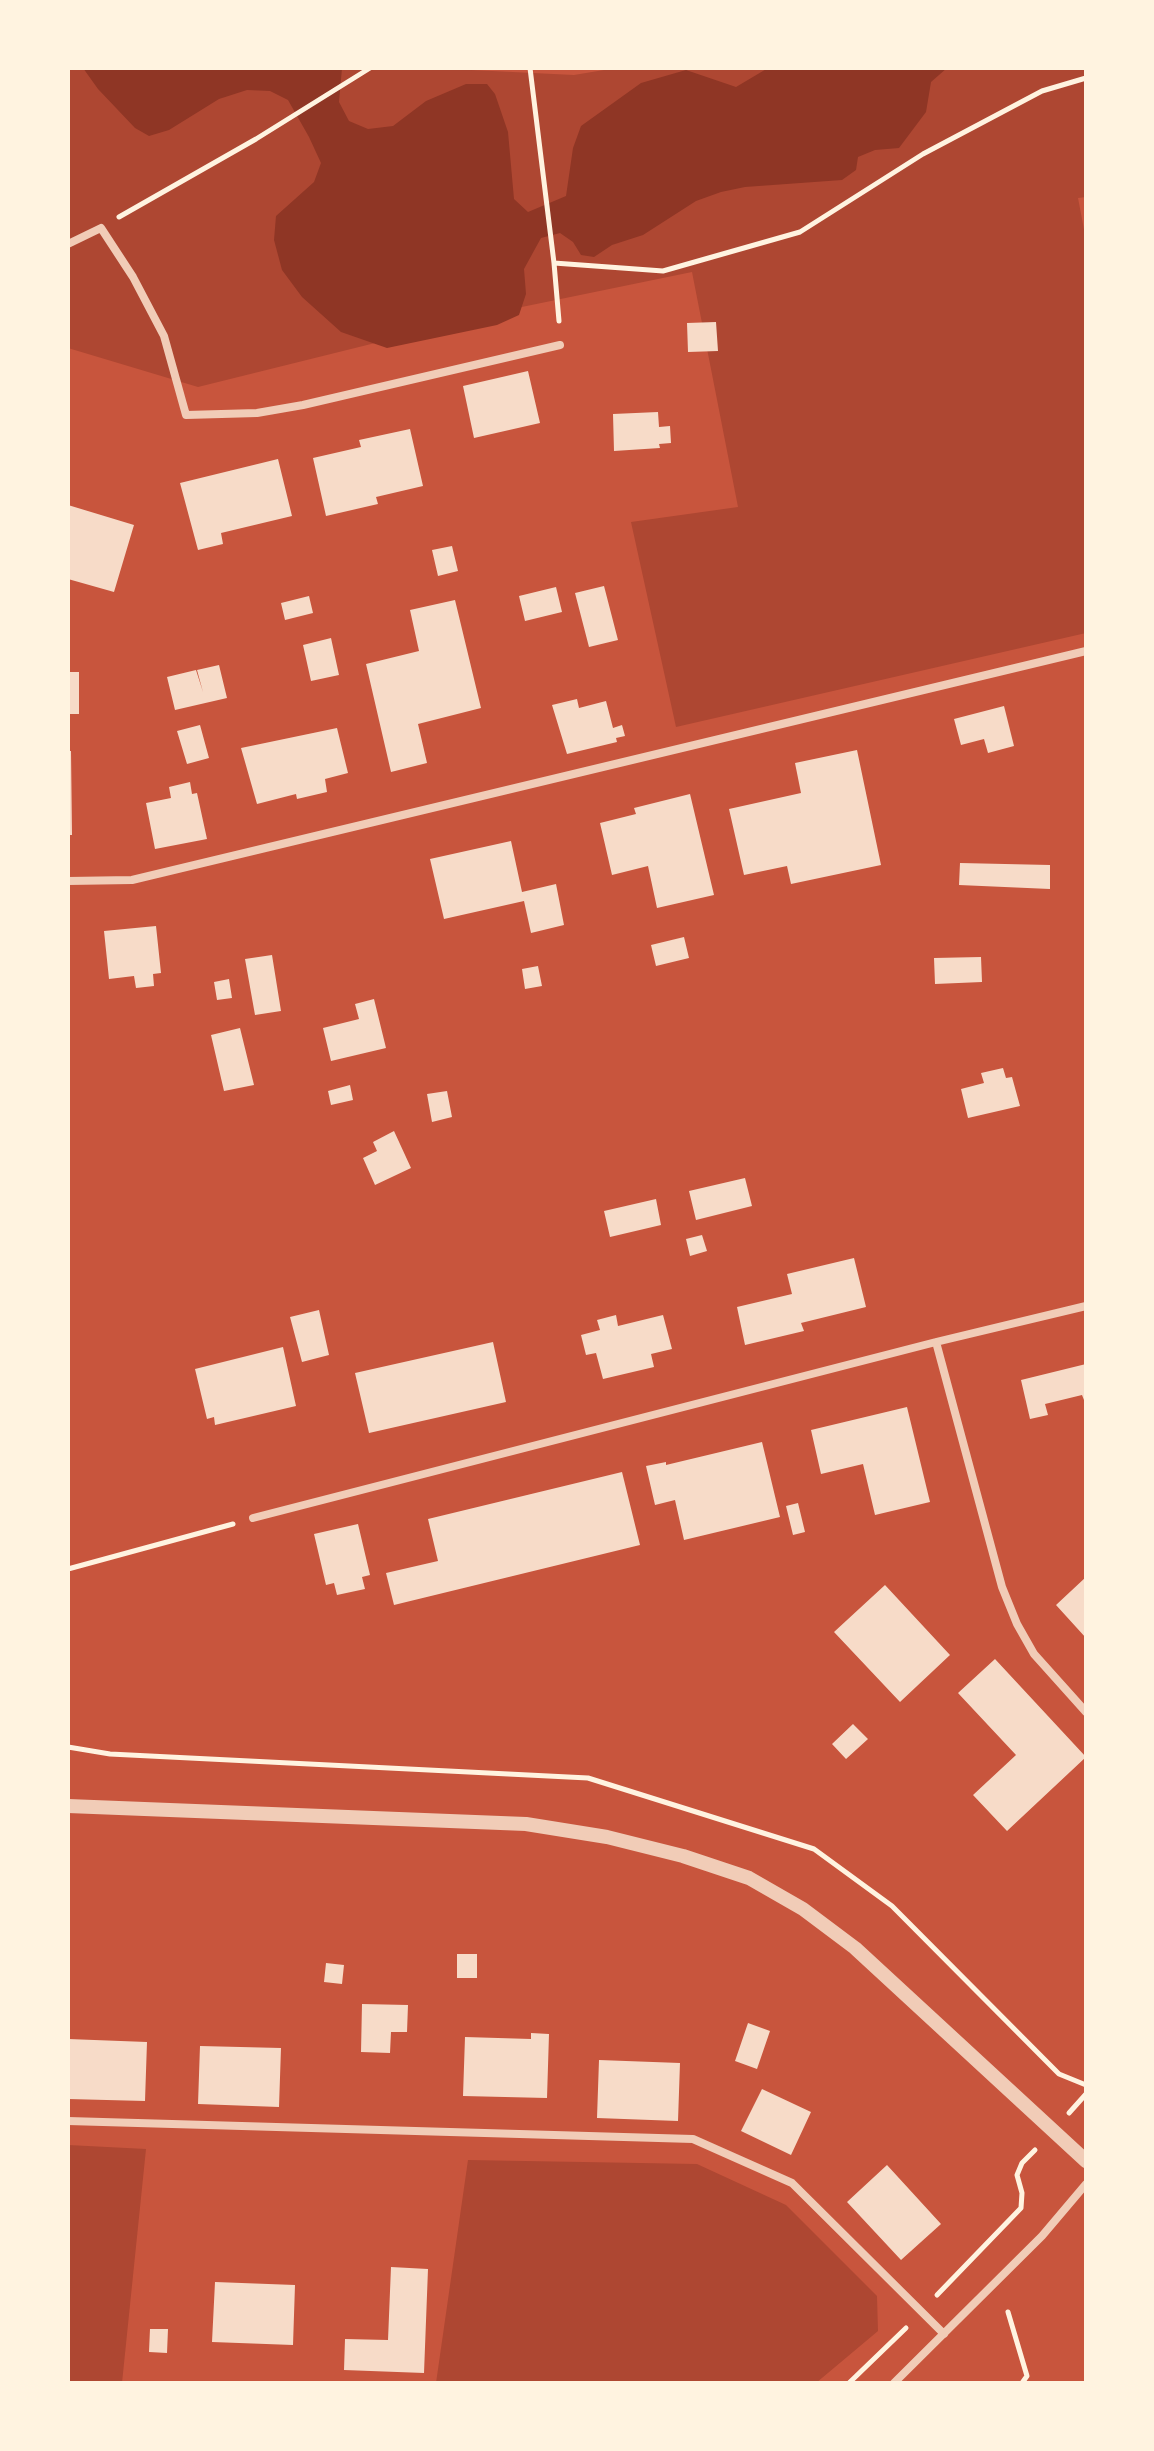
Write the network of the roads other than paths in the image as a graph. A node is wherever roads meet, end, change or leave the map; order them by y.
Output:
1 (68, 244) edge
2 (560, 345) road end
3 (1086, 651) edge
4 (68, 881) edge
5 (1086, 1306) edge
6 (936, 1342) junction
7 (253, 1518) road end
8 (1086, 1712) edge
9 (68, 1806) edge
10 (68, 2121) edge
11 (1086, 2161) edge
12 (1086, 2184) edge
13 (944, 2334) junction
14 (894, 2383) edge

1 - 2 street
3 - 4 street
5 - 6 street
6 - 7 street
6 - 8 street
9 - 11 street
10 - 13 street
12 - 13 street
13 - 14 street

